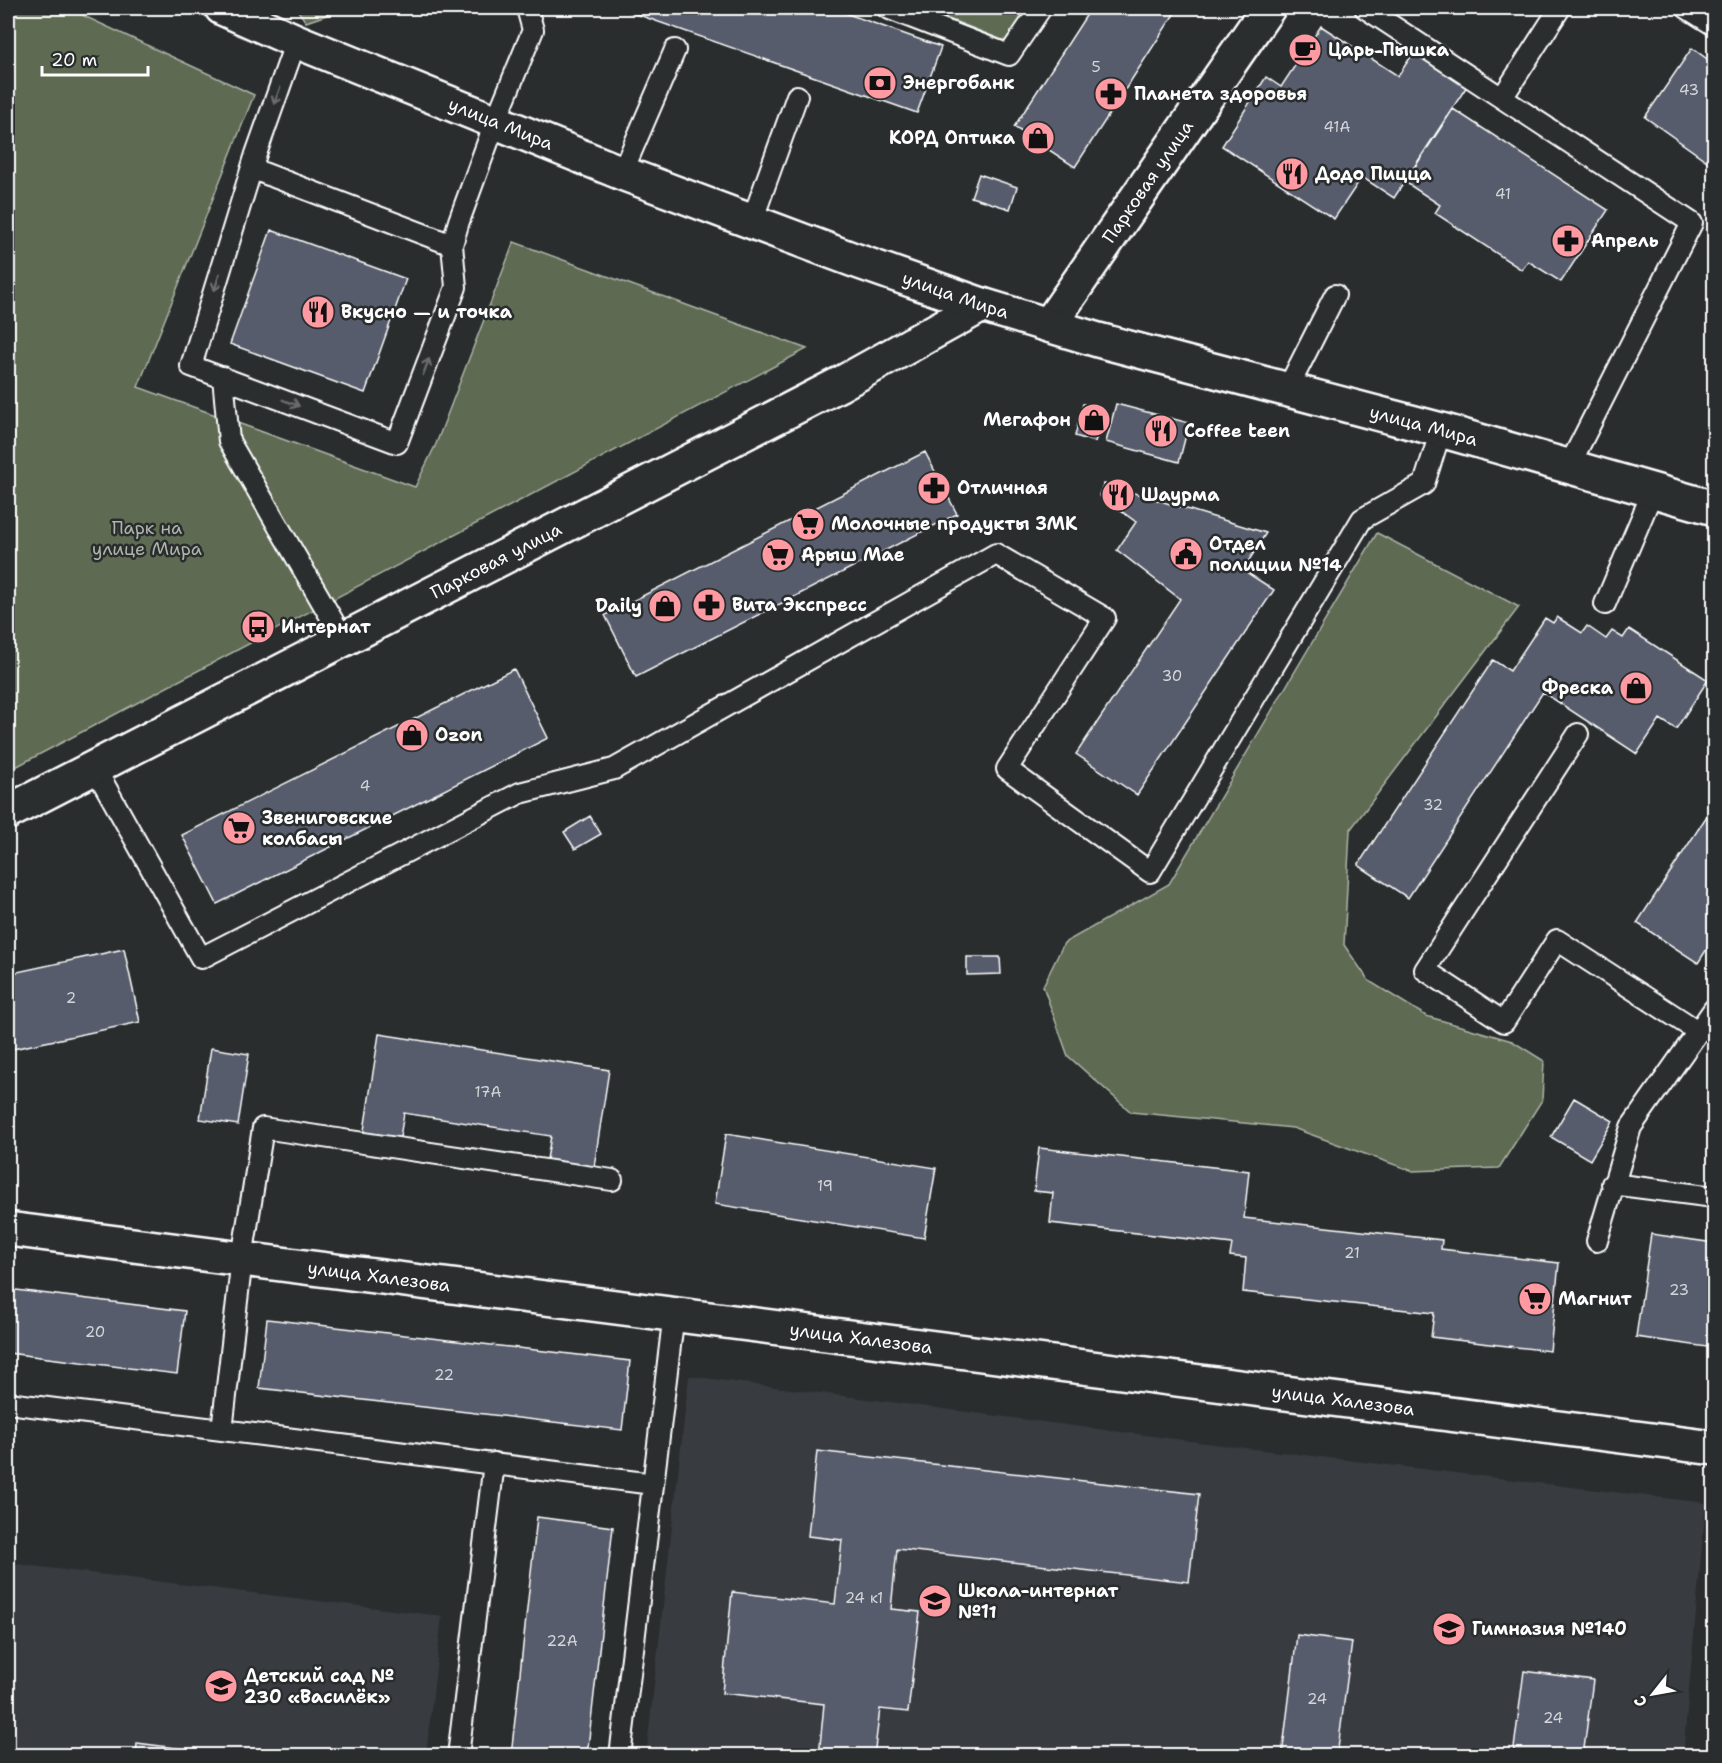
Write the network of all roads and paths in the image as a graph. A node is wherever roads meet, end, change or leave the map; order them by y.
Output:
1 (222, 8) edge
2 (527, 8) edge
3 (887, 8) edge
4 (1041, 8) edge
5 (1268, 8) edge
6 (1365, 8) edge
7 (1560, 8) edge
8 (1687, 8) edge
9 (1714, 25) edge
10 (296, 41) junction
11 (675, 50) dead end
12 (797, 96) dead end
13 (1502, 98) junction
14 (496, 120) junction
15 (253, 169) junction
16 (622, 173) junction
17 (752, 221) junction
18 (452, 245) junction
19 (1335, 295) dead end
20 (982, 305) junction
21 (1049, 325) junction
22 (222, 377) junction
23 (1287, 390) junction
24 (1441, 430) junction
25 (1568, 468) junction
26 (1653, 490) junction
27 (1714, 508) edge
28 (1605, 604) dead end
29 (344, 640) junction
30 (1578, 734) dead end
31 (95, 768) junction
32 (8, 812) edge
33 (1714, 1009) edge
34 (1699, 1032) junction
35 (612, 1180) dead end
36 (1612, 1184) junction
37 (1714, 1197) edge
38 (8, 1229) edge
39 (1597, 1241) dead end
40 (242, 1258) junction
41 (674, 1313) junction
42 (8, 1403) edge
43 (222, 1430) junction
44 (1714, 1448) edge
45 (494, 1463) junction
46 (653, 1484) junction
47 (458, 1755) edge
48 (620, 1755) edge

1 - 10 street, улица Мира
2 - 14 lane
3 - 4 lane
5 - 21 street, Парковая улица
6 - 13 lane
7 - 13 lane
8 - 9 lane
10 - 14 street, улица Мира
10 -> 15 lane
11 - 16 lane
12 - 17 lane
13 - 25 lane
14 - 16 street, улица Мира
14 - 18 lane
15 - 18 lane
15 -> 22 lane
16 - 17 street, улица Мира
17 - 20 street, улица Мира
22 -> 18 lane
19 - 23 lane
20 - 21 street, улица Мира
20 - 29 street, Парковая улица
21 - 23 street, улица Мира
22 - 29 lane
23 - 24 street, улица Мира
24 - 25 street, улица Мира
24 - 31 lane
25 - 26 street, улица Мира
26 - 27 street, улица Мира
26 - 28 lane
29 - 31 street, Парковая улица
30 - 34 lane
31 - 32 street, Парковая улица
33 - 34 lane
34 - 36 lane
35 - 40 lane
36 - 37 lane
36 - 39 lane
38 - 40 street, улица Халезова
40 - 41 street, улица Халезова
40 - 43 lane
41 - 44 street, улица Халезова
41 - 46 lane
42 - 43 lane
43 - 45 lane
45 - 46 lane
45 - 47 lane
46 - 48 lane

